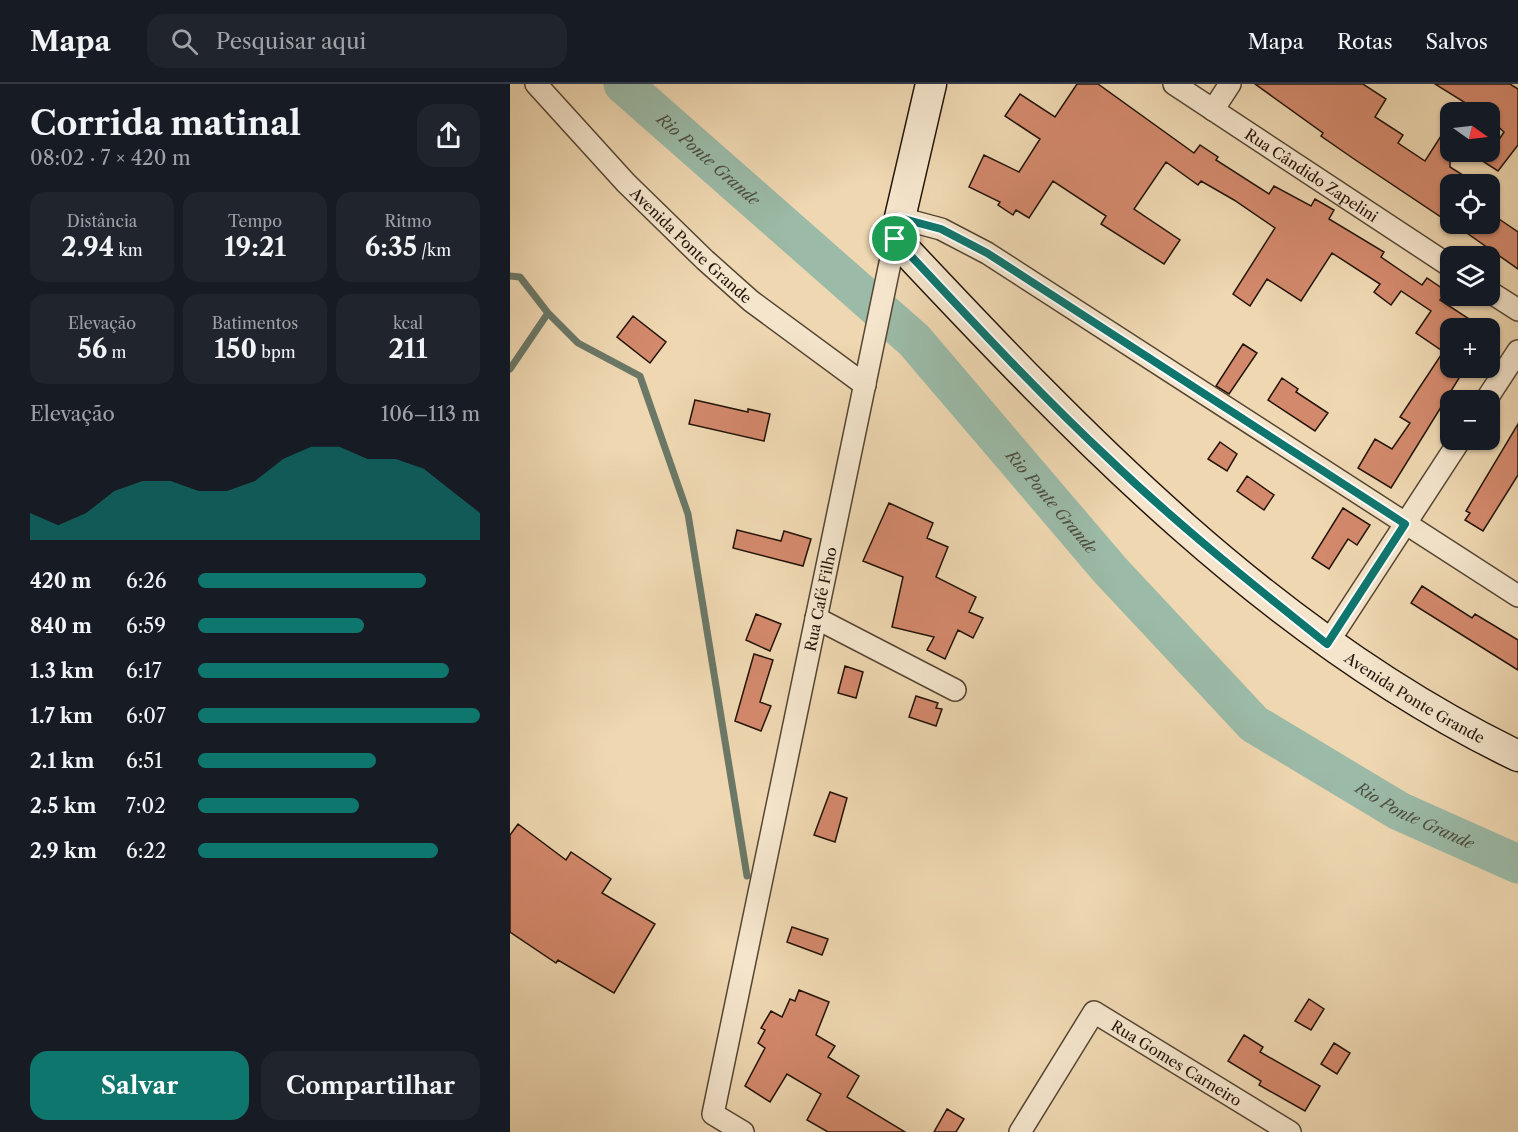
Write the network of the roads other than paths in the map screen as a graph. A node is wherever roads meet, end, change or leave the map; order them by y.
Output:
1 (536, 84) edge
2 (931, 84) edge
3 (1174, 84) edge
4 (1230, 84) edge
5 (1213, 110) junction
6 (898, 228) junction
7 (1440, 259) edge
8 (1500, 298) edge
9 (1518, 310) edge
10 (1518, 351) edge
11 (865, 385) junction
12 (1493, 390) edge
13 (1453, 450) edge
14 (1405, 524) junction
15 (1518, 596) edge
16 (816, 618) junction
17 (1327, 644) junction
18 (955, 690) dead end
19 (1518, 756) edge
20 (743, 1132) edge
21 (1020, 1132) edge
22 (1290, 1132) edge

1 - 11 street, Avenida Ponte Grande
2 - 6 street, Rua Café Filho
3 - 5 street, Rua Cândido Zapelini
4 - 5 street
5 - 7 street, Rua Cândido Zapelini
6 - 11 street, Rua Café Filho
6 - 14 street
6 - 17 street, Avenida Ponte Grande
8 - 9 street
10 - 12 street
11 - 16 street, Rua Café Filho
13 - 14 street
14 - 15 street
14 - 17 street
16 - 18 street
16 - 20 street, Rua Café Filho
17 - 19 street, Avenida Ponte Grande
21 - 22 street, Rua Gomes Carneiro

